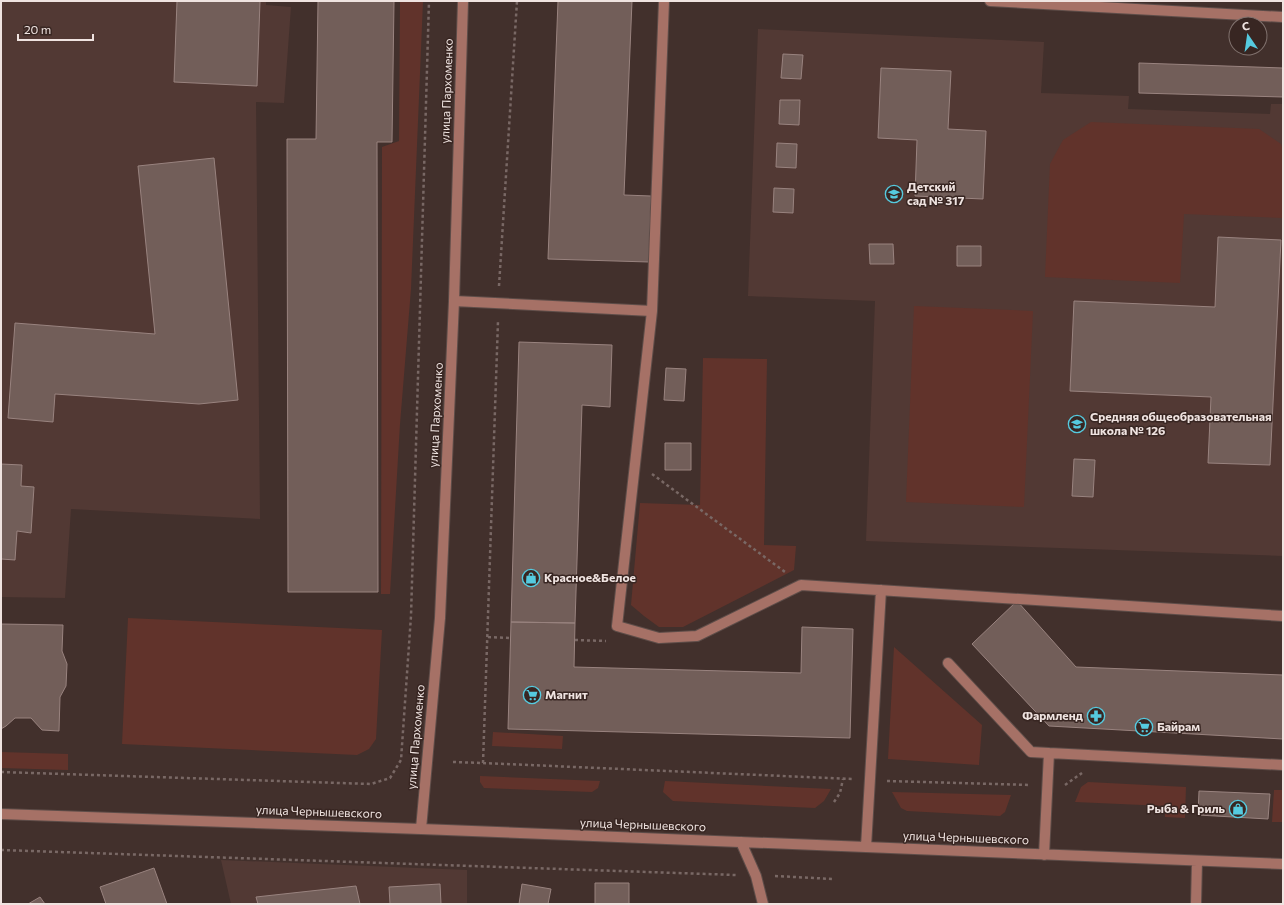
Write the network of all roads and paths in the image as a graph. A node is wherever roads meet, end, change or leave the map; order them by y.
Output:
1 (429, 1) edge
2 (463, 1) edge
3 (517, 1) edge
4 (664, 1) edge
5 (990, 1) edge
6 (1283, 17) edge
7 (454, 301) junction
8 (498, 304) junction
9 (652, 312) junction
10 (636, 461) junction
11 (801, 585) junction
12 (881, 590) junction
13 (1283, 616) edge
14 (618, 626) junction
15 (488, 637) junction
16 (510, 638) dead end
17 (575, 640) dead end
18 (948, 663) dead end
19 (1049, 753) junction
20 (453, 762) dead end
21 (1283, 765) edge
22 (1, 772) edge
23 (844, 779) dead end
24 (834, 802) dead end
25 (1, 814) edge
26 (421, 829) junction
27 (741, 842) junction
28 (866, 847) junction
29 (1, 850) edge
30 (1044, 854) junction
31 (1197, 861) junction
32 (1283, 864) edge
33 (756, 876) junction
34 (833, 878) dead end
35 (763, 904) edge
36 (1196, 904) edge

1 - 22 path
2 - 7 street, улица Пархоменко
3 - 8 path
4 - 9 street
5 - 6 street
7 - 8 street
7 - 26 street, улица Пархоменко
8 - 9 street
8 - 15 path
9 - 10 street
10 - 11 path
10 - 14 street
11 - 12 street
11 - 14 street
12 - 13 street
12 - 28 street
14 - 17 path
15 - 16 path
15 - 20 path
18 - 19 street
19 - 21 street
19 - 30 street
23 - 24 path
25 - 26 street, улица Чернышевского
26 - 27 street, улица Чернышевского
27 - 28 street, улица Чернышевского
27 - 33 street
28 - 30 street, улица Чернышевского
29 - 33 path
30 - 31 street, улица Чернышевского
31 - 32 street, улица Чернышевского
31 - 36 street
33 - 34 path
33 - 35 street

